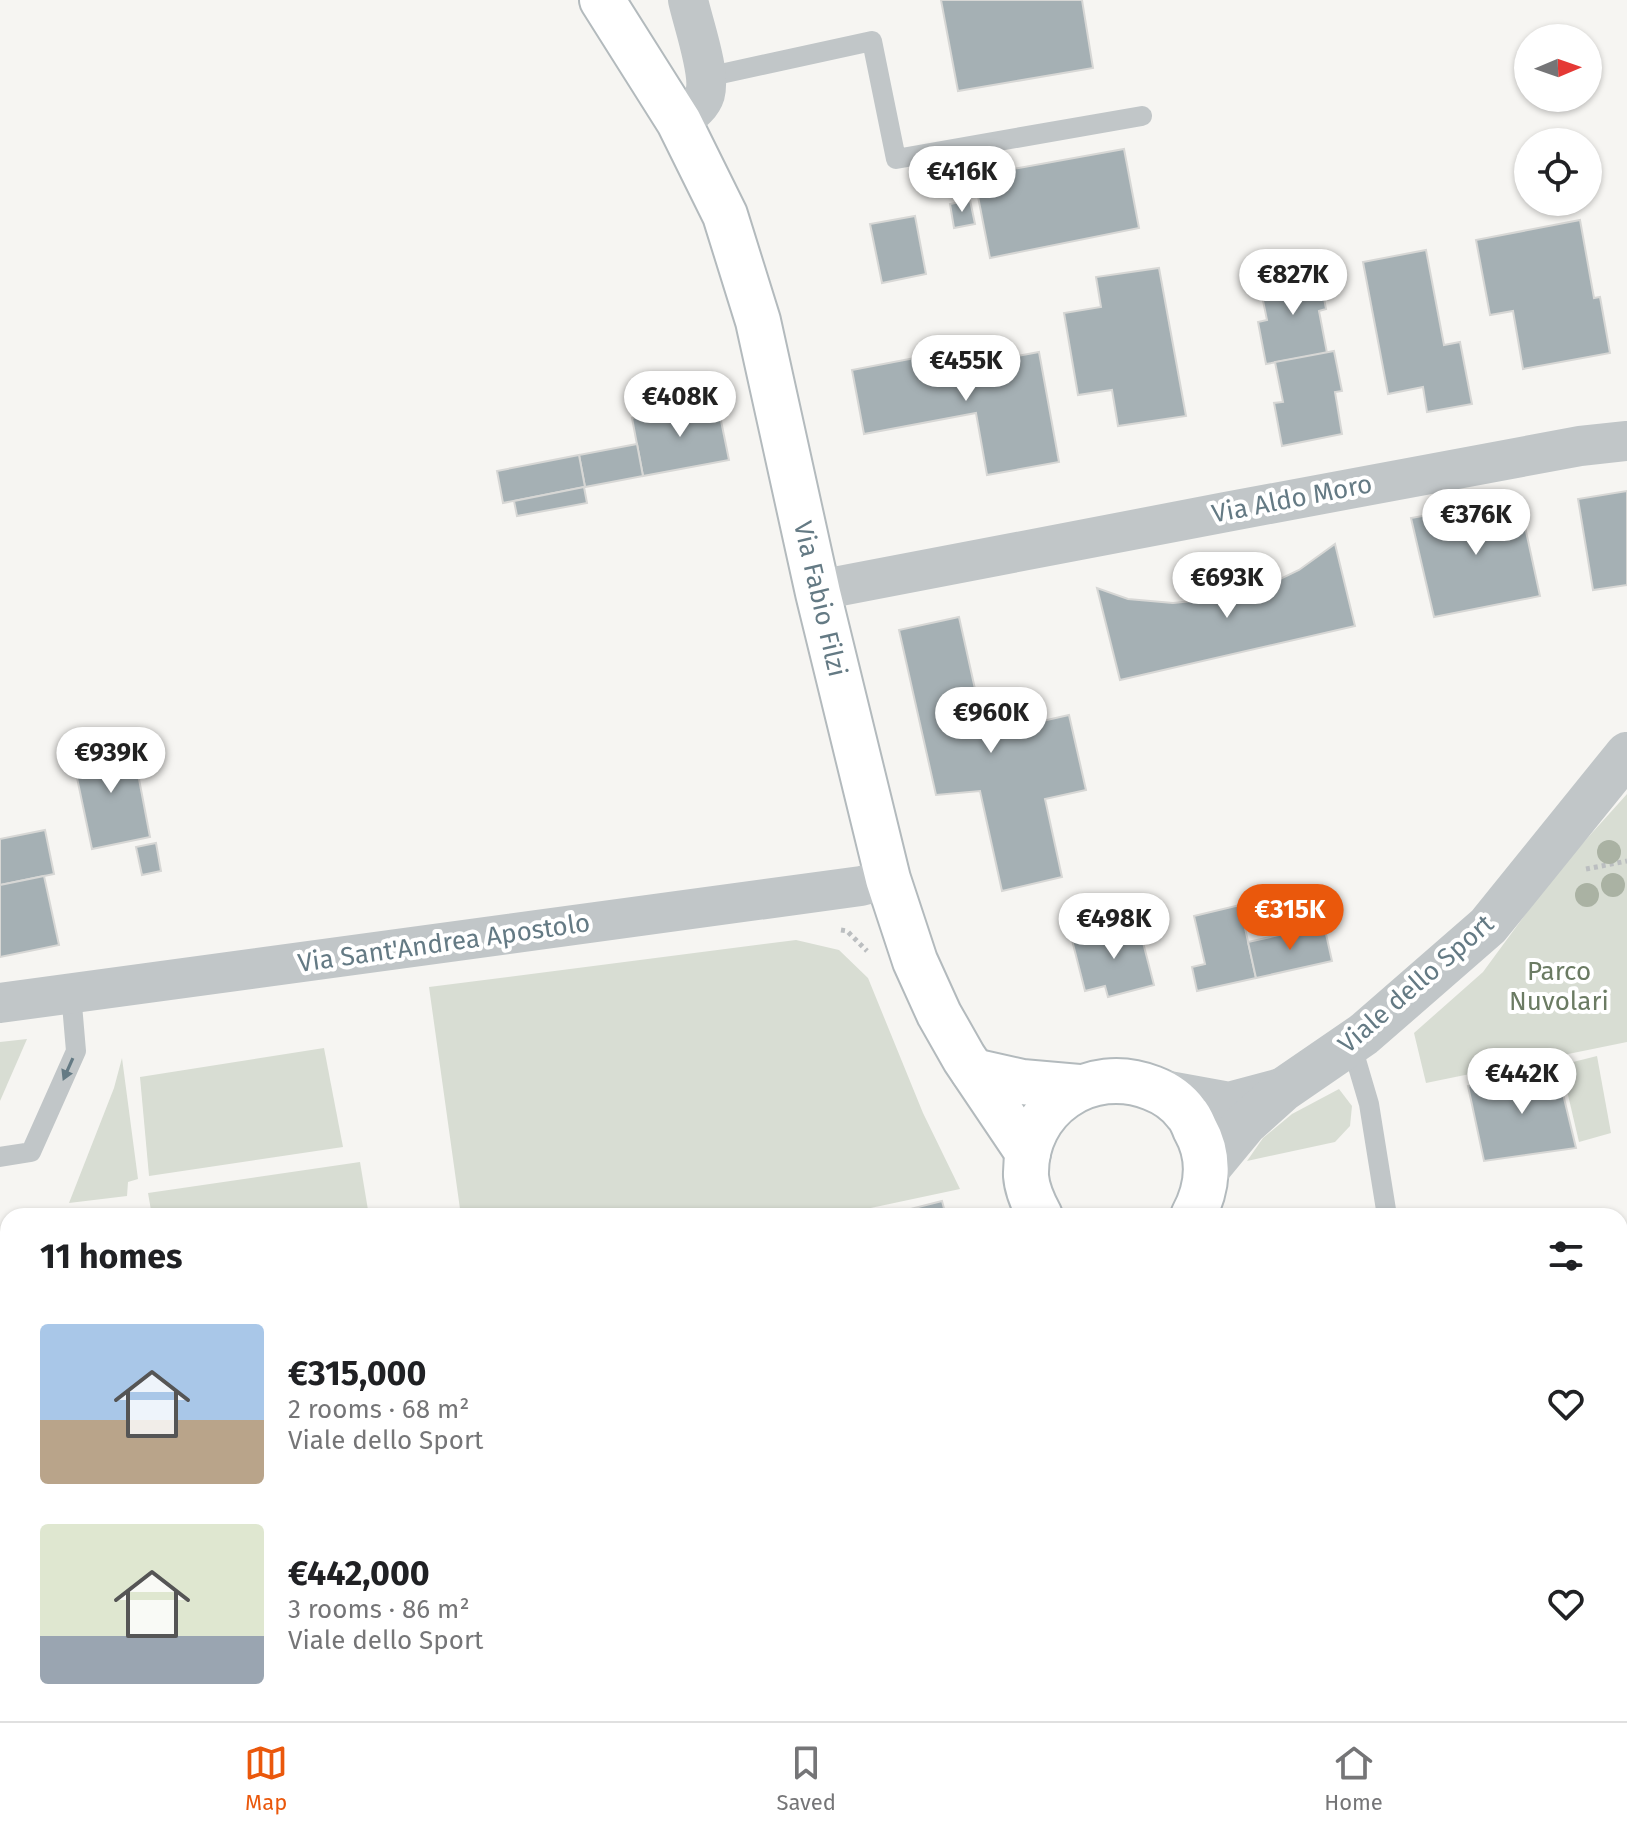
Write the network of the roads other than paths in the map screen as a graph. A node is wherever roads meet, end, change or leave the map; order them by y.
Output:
1 (602, 0) edge
2 (688, 0) edge
3 (707, 77) junction
4 (1142, 116) dead end
5 (679, 122) junction
6 (1627, 441) edge
7 (818, 593) junction
8 (1627, 754) edge
9 (888, 879) junction
10 (71, 993) junction
11 (0, 1003) edge
12 (1351, 1043) junction
13 (973, 1071) junction
14 (1079, 1087) junction
15 (1284, 1089) junction
16 (1163, 1092) junction
17 (1028, 1153) junction
18 (0, 1157) edge
19 (1207, 1170) junction
20 (1036, 1208) edge
21 (1197, 1208) edge
22 (1386, 1208) edge

1 - 5 main road, Via Fabio Filzi
2 - 3 street
3 - 4 lane
3 - 5 street
5 - 7 main road, Via Fabio Filzi
6 - 7 street, Via Aldo Moro
7 - 9 main road, Via Fabio Filzi
8 - 12 street, Viale dello Sport
9 - 10 street, Via Sant'Andrea Apostolo
9 - 13 main road, Via Fabio Filzi
10 - 11 street, Via Sant'Andrea Apostolo
10 -> 18 lane
12 - 15 street, Viale dello Sport
12 - 22 lane
13 - 14 main road
13 - 17 main road, Via Fabio Filzi
14 - 16 main road
14 - 17 main road
15 - 16 street, Viale dello Sport
15 - 19 street, Viale dello Sport
16 - 19 main road
17 - 20 main road
19 - 21 main road

